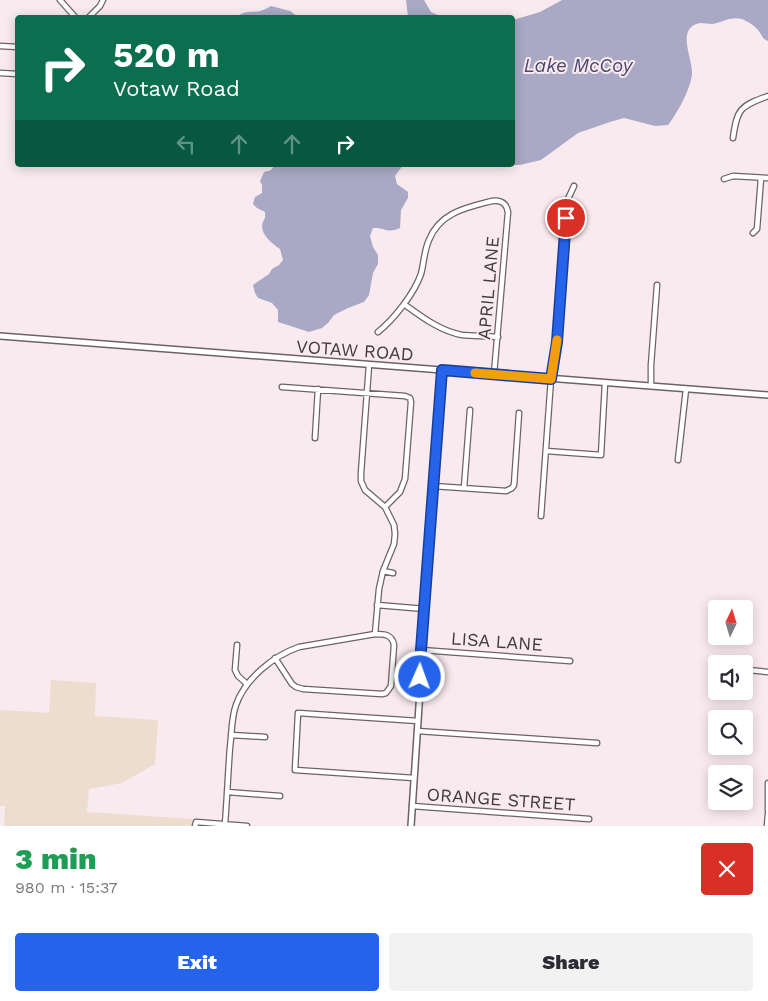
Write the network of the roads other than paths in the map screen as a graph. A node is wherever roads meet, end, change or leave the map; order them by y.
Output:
1 (60, 0) edge
2 (103, 0) edge
3 (73, 15) edge
4 (91, 15) edge
5 (0, 46) edge
6 (15, 47) edge
7 (0, 73) edge
8 (15, 74) edge
9 (768, 96) edge
10 (734, 138) dead end
11 (761, 178) junction
12 (768, 178) edge
13 (724, 179) dead end
14 (574, 186) dead end
15 (752, 233) dead end
16 (657, 285) dead end
17 (404, 304) junction
18 (378, 332) dead end
19 (0, 336) edge
20 (498, 337) junction
21 (369, 365) junction
22 (442, 370) junction
23 (494, 374) junction
24 (551, 379) junction
25 (606, 382) junction
26 (651, 386) junction
27 (282, 387) dead end
28 (318, 389) junction
29 (686, 389) junction
30 (366, 393) junction
31 (768, 395) edge
32 (470, 410) dead end
33 (519, 412) dead end
34 (315, 438) dead end
35 (546, 451) junction
36 (678, 460) dead end
37 (433, 486) junction
38 (464, 488) junction
39 (386, 507) junction
40 (541, 516) dead end
41 (383, 571) junction
42 (393, 573) dead end
43 (377, 605) junction
44 (425, 610) junction
45 (375, 634) junction
46 (237, 645) dead end
47 (421, 650) junction
48 (275, 658) junction
49 (570, 661) dead end
50 (753, 670) edge
51 (768, 672) edge
52 (247, 684) junction
53 (418, 721) junction
54 (417, 731) junction
55 (231, 735) junction
56 (265, 737) dead end
57 (597, 743) dead end
58 (414, 778) junction
59 (768, 783) edge
60 (227, 792) junction
61 (280, 796) dead end
62 (412, 806) junction
63 (768, 813) edge
64 (589, 818) dead end
65 (195, 824) edge
66 (225, 824) junction
67 (247, 826) edge
68 (411, 826) edge
69 (767, 826) edge

1 - 3 street
2 - 4 street
5 - 6 street
7 - 8 street
9 - 10 street
11 - 12 street
11 - 13 street
11 - 15 street
14 - 24 street
16 - 26 street
17 - 18 street
17 - 20 street
17 - 20 street, APRIL LANE
19 - 21 street, VOTAW ROAD
20 - 23 street, APRIL LANE
21 - 22 street, VOTAW ROAD
21 - 30 street
22 - 23 street, VOTAW ROAD
22 - 37 street
23 - 24 street, VOTAW ROAD
24 - 25 street, VOTAW ROAD
24 - 35 street
25 - 26 street, VOTAW ROAD
25 - 35 street
26 - 29 street, VOTAW ROAD
27 - 28 street
28 - 30 street
28 - 34 street
29 - 31 street, VOTAW ROAD
29 - 36 street
30 - 39 street
30 - 39 street
32 - 38 street
33 - 38 street
35 - 40 street
37 - 38 street
37 - 44 street
39 - 41 street
41 - 42 street
41 - 43 street
43 - 44 street
43 - 45 street
44 - 47 street
45 - 48 street
45 - 48 street
46 - 52 street
47 - 49 street, LISA LANE
47 - 53 street
48 - 52 street
50 - 51 street
52 - 55 street
53 - 54 street
53 - 58 street, ORANGE STREET
54 - 57 street
54 - 58 street
55 - 56 street
55 - 60 street
58 - 62 street
59 - 63 street
60 - 61 street
60 - 66 street
62 - 64 street, ORANGE STREET
62 - 68 street
63 - 69 street
65 - 66 street
66 - 67 street

